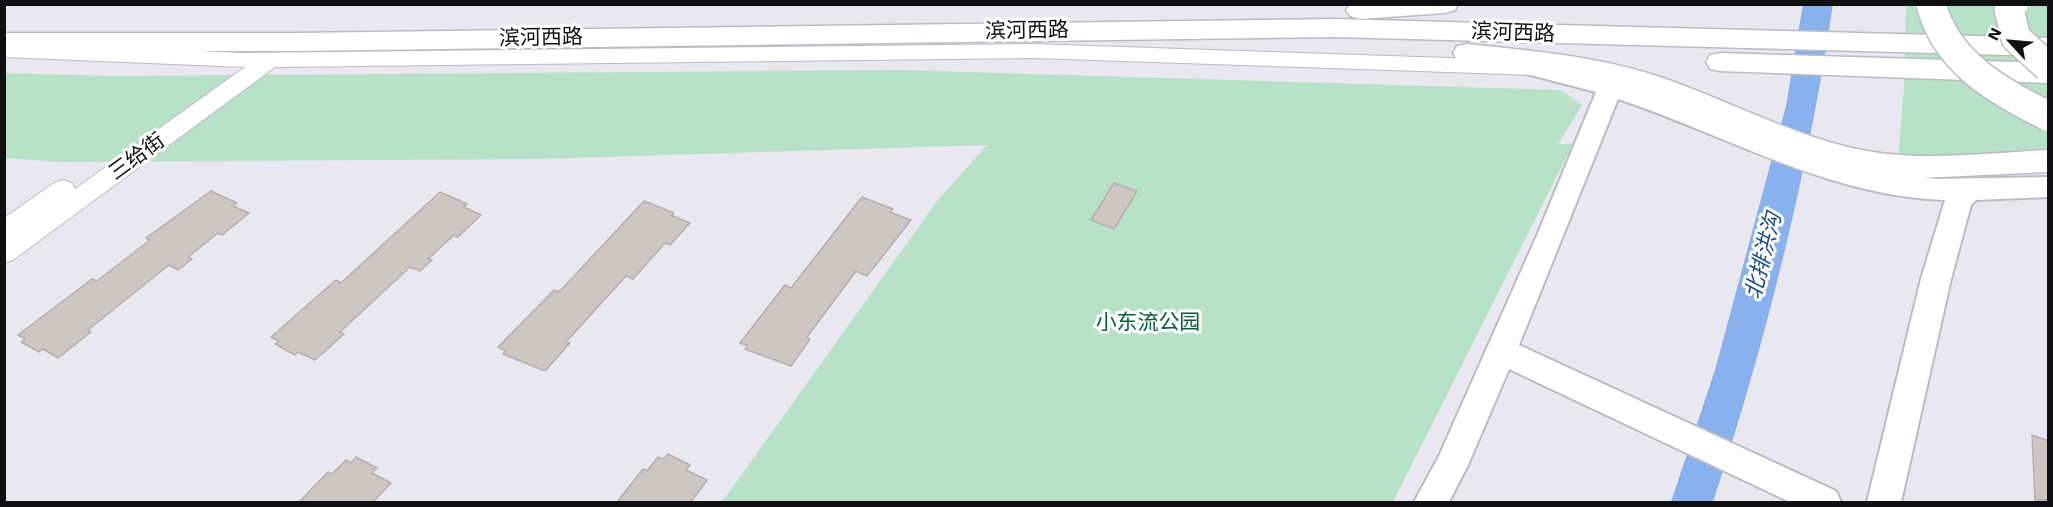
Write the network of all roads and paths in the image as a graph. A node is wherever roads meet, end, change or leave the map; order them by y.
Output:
1 (1445, 4) edge
2 (2013, 4) edge
3 (1332, 12) junction
4 (4, 25) edge
5 (2049, 27) edge
6 (969, 32) junction
7 (1928, 37) edge
8 (503, 39) junction
9 (4, 42) edge
10 (1114, 44) junction
11 (2049, 47) edge
12 (4, 50) edge
13 (1034, 51) junction
14 (1467, 53) junction
15 (63, 54) junction
16 (4, 58) edge
17 (403, 59) junction
18 (244, 60) junction
19 (270, 60) junction
20 (2049, 67) edge
21 (1538, 68) junction
22 (2049, 74) edge
23 (1610, 87) junction
24 (1648, 92) junction
25 (2049, 116) edge
26 (2049, 161) edge
27 (2049, 187) edge
28 (1970, 190) junction
29 (4, 231) edge
30 (4, 254) edge
31 (1501, 351) junction
32 (1431, 502) edge
33 (1824, 502) edge
34 (1884, 502) edge

1 - 3 highway
2 - 20 highway, bridge
3 - 4 highway, 滨河西路
3 - 7 highway, 滨河西路
5 - 7 highway, 滨河西路
6 - 7 highway, 滨河西路
6 - 8 highway, 滨河西路
6 - 10 highway
7 - 11 highway, 滨河西路
7 - 14 highway
7 - 22 highway
7 - 25 highway, bridge
8 - 9 highway, 滨河西路
8 - 17 street
10 - 13 street
10 - 14 highway
12 - 15 street
13 - 17 street
13 - 21 street
14 - 21 main road
14 - 24 highway
15 - 16 street
15 - 18 street
17 - 19 street
18 - 19 street
18 - 29 street, 三给街
19 - 30 street, 三给街
21 - 23 main road
23 - 24 main road
23 - 31 main road
24 - 26 highway
24 - 28 main road
27 - 28 main road
28 - 34 main road
31 - 32 main road
31 - 33 main road

